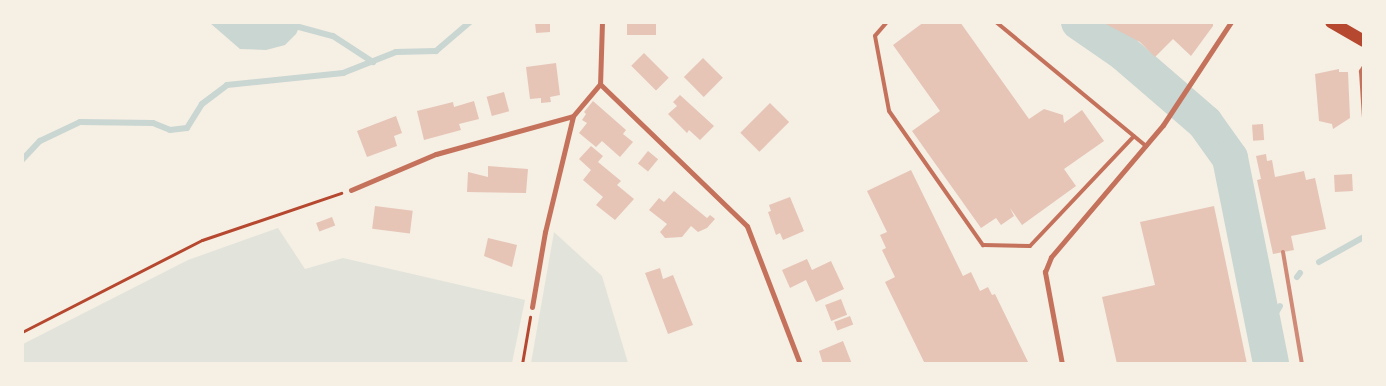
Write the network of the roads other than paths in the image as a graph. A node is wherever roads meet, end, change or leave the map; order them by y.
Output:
1 (602, 22) edge
2 (887, 22) edge
3 (996, 22) edge
4 (1231, 22) edge
5 (1331, 22) edge
6 (1364, 41) edge
7 (1364, 66) edge
8 (600, 84) junction
9 (573, 116) junction
10 (1364, 118) edge
11 (1134, 136) junction
12 (1146, 146) junction
13 (351, 190) road end
14 (532, 307) road end
15 (800, 364) edge
16 (1062, 364) edge

1 - 8 street
2 - 11 lane
3 - 11 lane
4 - 12 street
5 - 6 main road
7 - 10 street
8 - 9 street
8 - 15 street
9 - 13 street
9 - 14 street
11 - 12 lane
12 - 16 street

